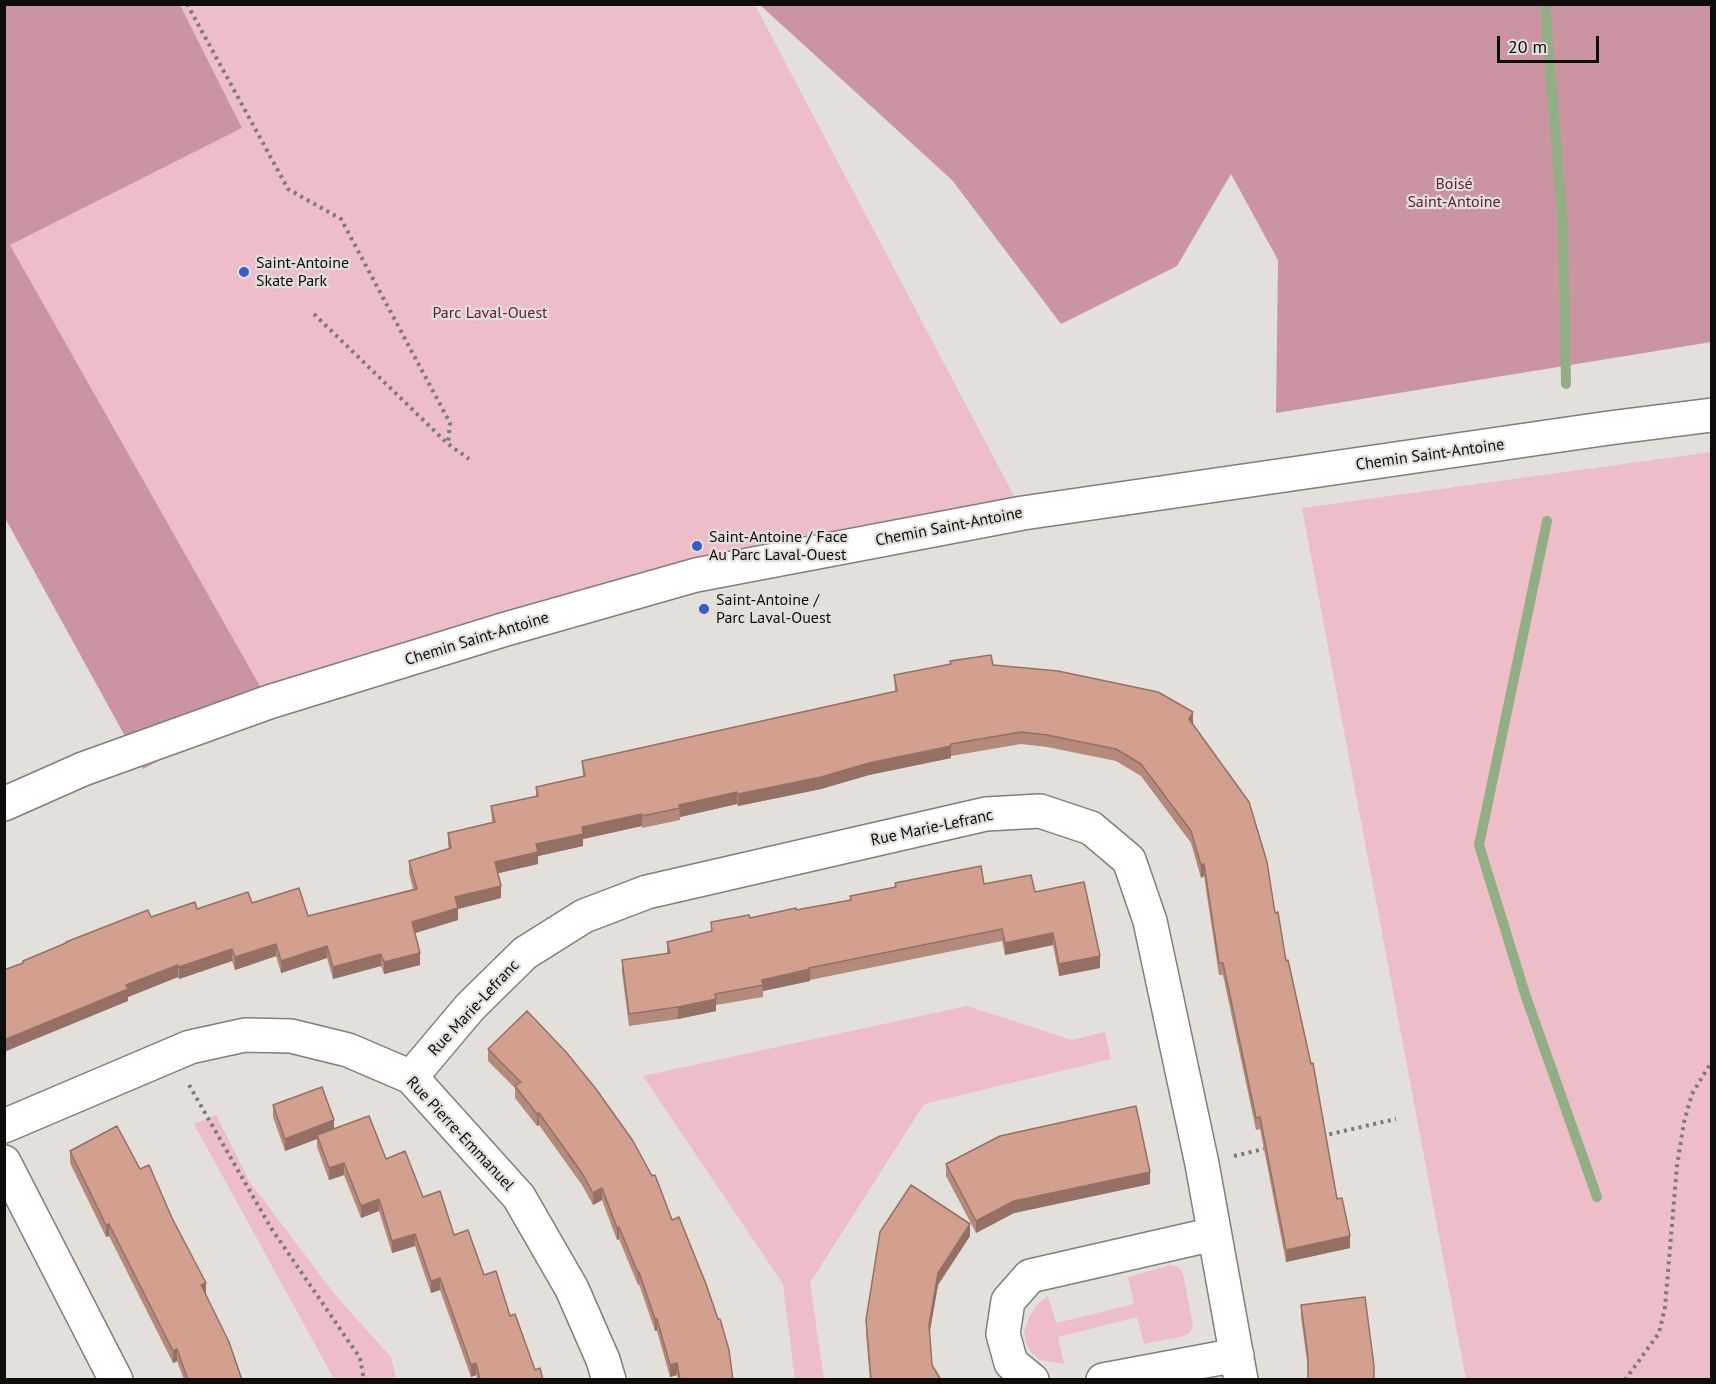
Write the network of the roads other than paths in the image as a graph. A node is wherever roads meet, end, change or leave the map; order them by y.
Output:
1 (1712, 416) edge
2 (4, 804) edge
3 (411, 1077) junction
4 (4, 1126) edge
5 (4, 1162) edge
6 (1214, 1234) junction
7 (1239, 1367) edge
8 (116, 1380) edge
9 (609, 1380) edge
10 (1032, 1380) edge
11 (1103, 1380) edge

1 - 2 street, Chemin Saint-Antoine
3 - 4 street, Rue Pierre-Emmanuel
3 - 6 street, Rue Marie-Lefranc
3 - 9 street, Rue Pierre-Emmanuel
5 - 8 street
6 - 7 street, Rue Marie-Lefranc
6 - 10 street
7 - 11 street, Rue Marie-Lefranc

